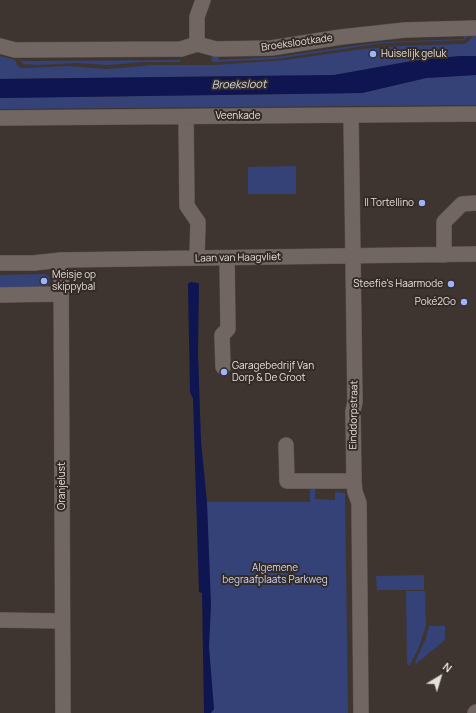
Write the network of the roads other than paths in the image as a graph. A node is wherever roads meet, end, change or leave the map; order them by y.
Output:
1 (203, 0) edge
2 (476, 28) edge
3 (197, 44) junction
4 (0, 46) edge
5 (476, 114) edge
6 (351, 116) junction
7 (186, 117) junction
8 (0, 118) edge
9 (476, 203) edge
10 (476, 254) edge
11 (444, 255) junction
12 (352, 257) junction
13 (197, 258) junction
14 (227, 258) junction
15 (61, 260) junction
16 (0, 263) edge
17 (61, 294) junction
18 (0, 295) edge
19 (223, 367) dead end
20 (286, 445) dead end
21 (354, 481) junction
22 (0, 620) edge
23 (62, 621) junction
24 (63, 713) edge
25 (361, 713) edge

1 - 3 street
2 - 3 street, Broekslootkade
3 - 4 street
5 - 6 street, Veenkade
6 - 7 street, Veenkade
6 - 12 street, Einddorpstraat
7 - 8 street, Veenkade
7 - 13 street
9 - 11 street
10 - 11 street, Laan van Haagvliet
11 - 12 street, Laan van Haagvliet
12 - 14 street, Laan van Haagvliet
12 - 21 street, Einddorpstraat
13 - 14 street, Laan van Haagvliet
13 - 15 street, Laan van Haagvliet
14 - 19 street
15 - 16 street, Laan van Haagvliet
15 - 17 street, Oranjelust
17 - 18 street
17 - 23 street, Oranjelust
20 - 21 street
21 - 25 street, Einddorpstraat
22 - 23 street
23 - 24 street, Oranjelust

